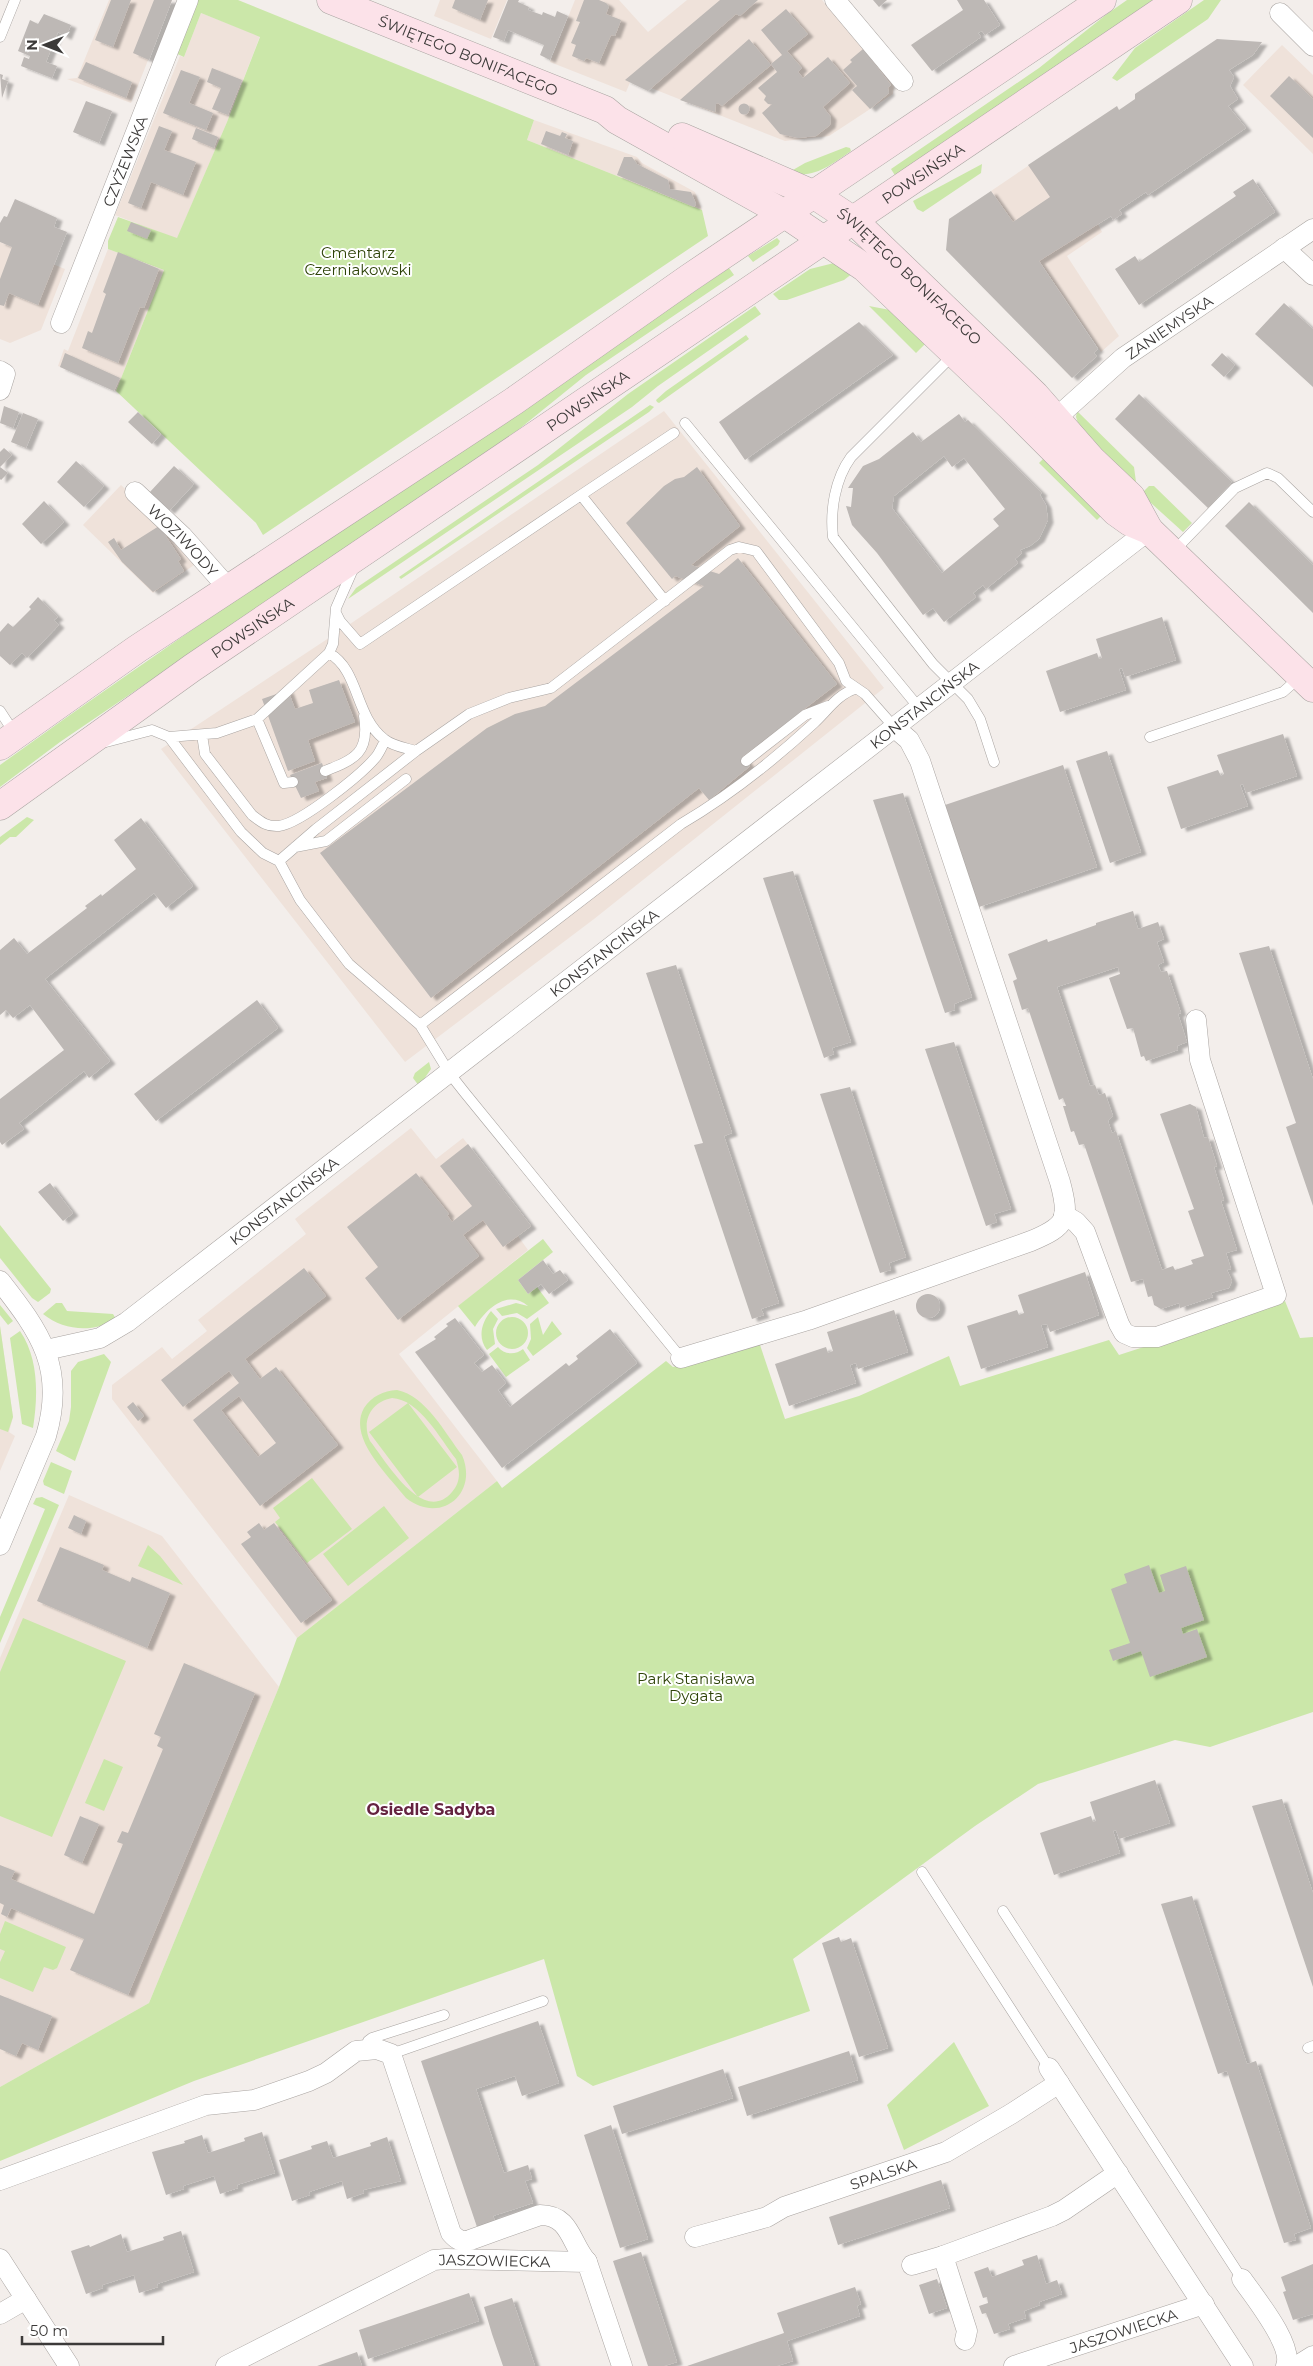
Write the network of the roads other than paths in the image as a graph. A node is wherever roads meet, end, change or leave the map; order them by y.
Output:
1 (15, 0) edge
2 (188, 0) edge
3 (331, 0) edge
4 (835, 0) edge
5 (1102, 0) edge
6 (1178, 0) edge
7 (1280, 13) dead end
8 (0, 37) edge
9 (1313, 46) edge
10 (903, 81) dead end
11 (605, 110) junction
12 (813, 194) junction
13 (785, 214) junction
14 (854, 220) junction
15 (1313, 229) edge
16 (826, 240) junction
17 (1284, 248) junction
18 (1313, 275) edge
19 (61, 323) dead end
20 (954, 353) junction
21 (1056, 418) junction
22 (685, 423) dead end
23 (1028, 424) junction
24 (674, 433) dead end
25 (135, 492) dead end
26 (581, 495) junction
27 (1313, 512) edge
28 (1149, 530) junction
29 (362, 553) junction
30 (1172, 553) junction
31 (228, 589) junction
32 (665, 601) junction
33 (336, 613) junction
34 (329, 653) junction
35 (1307, 682) edge
36 (952, 684) junction
37 (855, 689) junction
38 (831, 704) junction
39 (920, 709) junction
40 (0, 711) edge
41 (364, 715) junction
42 (256, 719) junction
43 (895, 728) junction
44 (202, 735) junction
45 (169, 737) junction
46 (1150, 737) dead end
47 (8, 740) edge
48 (385, 741) junction
49 (416, 751) junction
50 (74, 752) junction
51 (746, 761) dead end
52 (994, 762) dead end
53 (324, 771) dead end
54 (406, 779) dead end
55 (293, 782) dead end
56 (0, 806) edge
57 (294, 848) junction
58 (279, 861) junction
59 (1196, 1020) dead end
60 (420, 1025) junction
61 (450, 1074) junction
62 (1064, 1215) junction
63 (0, 1281) edge
64 (46, 1350) junction
65 (681, 1358) joint
66 (0, 1545) edge
67 (922, 1872) dead end
68 (1003, 1911) dead end
69 (543, 2001) dead end
70 (444, 2016) dead end
71 (366, 2048) junction
72 (391, 2054) junction
73 (1054, 2076) junction
74 (1118, 2173) junction
75 (0, 2180) edge
76 (695, 2237) dead end
77 (944, 2256) junction
78 (0, 2259) edge
79 (587, 2262) junction
80 (912, 2264) dead end
81 (1242, 2279) joint
82 (26, 2299) junction
83 (1204, 2304) junction
84 (0, 2314) edge
85 (965, 2340) dead end
86 (1313, 2356) edge
87 (69, 2366) edge
88 (226, 2366) edge
89 (622, 2366) edge
90 (1014, 2366) edge
91 (1243, 2366) edge
92 (1286, 2366) edge
93 (1297, 2366) edge

1 - 8 lane
2 - 19 street, CZYŻEWSKA
3 - 11 main road, ŚWIĘTEGO BONIFACEGO
4 - 10 street
5 - 12 main road
6 - 14 main road, POWSIŃSKA
7 - 9 street
11 - 12 main road, ŚWIĘTEGO BONIFACEGO
11 - 13 main road, ŚWIĘTEGO BONIFACEGO
12 - 13 main road
12 - 14 main road, ŚWIĘTEGO BONIFACEGO
13 - 16 main road, ŚWIĘTEGO BONIFACEGO
13 - 31 main road
14 - 16 main road, POWSIŃSKA
14 - 21 main road, ŚWIĘTEGO BONIFACEGO
15 - 17 street, ZANIEMYSKA
16 - 20 main road, ŚWIĘTEGO BONIFACEGO
16 - 29 main road, POWSIŃSKA
17 - 18 street
17 - 21 street, ZANIEMYSKA
20 - 23 main road, ŚWIĘTEGO BONIFACEGO
20 - 36 lane
21 - 23 street, ZANIEMYSKA
21 - 28 main road, ŚWIĘTEGO BONIFACEGO
22 - 39 lane
23 - 28 main road, ŚWIĘTEGO BONIFACEGO
24 - 26 lane
25 - 31 street, WOZIWODY
26 - 32 lane
26 - 33 lane
27 - 30 lane
28 - 30 main road, ŚWIĘTEGO BONIFACEGO
28 - 36 street, KONSTANCIŃSKA
29 - 33 lane
29 - 50 main road, POWSIŃSKA
30 - 35 main road, ŚWIĘTEGO BONIFACEGO
31 - 47 main road
32 - 37 lane
32 - 49 lane
33 - 34 lane
34 - 41 lane
34 - 42 lane
35 - 46 lane
36 - 39 street, KONSTANCIŃSKA
36 - 52 lane
37 - 38 lane
37 - 43 lane
38 - 51 lane
38 - 60 lane
39 - 43 street, KONSTANCIŃSKA
40 - 47 lane
41 - 48 lane
41 - 53 lane
42 - 44 lane
42 - 55 lane
43 - 61 street, KONSTANCIŃSKA
43 - 62 street
44 - 45 lane
44 - 48 lane
45 - 50 lane
45 - 58 lane
48 - 49 lane
49 - 57 lane
50 - 56 main road, POWSIŃSKA
54 - 57 lane
57 - 58 lane
58 - 60 lane
59 - 62 street
60 - 61 lane
61 - 64 street, KONSTANCIŃSKA
61 - 65 lane
62 - 65 street
63 - 64 street
64 - 66 street
67 - 73 lane
68 - 81 lane
69 - 72 lane
70 - 71 lane
71 - 72 street
71 - 75 street
72 - 79 street
73 - 74 street
73 - 76 street, SPALSKA
74 - 77 street
74 - 83 street
77 - 80 street
77 - 85 street
78 - 82 street
79 - 88 street, JASZOWIECKA
79 - 89 street
81 - 92 street
82 - 84 street
82 - 87 street
83 - 90 street, JASZOWIECKA
83 - 91 street
86 - 93 street

